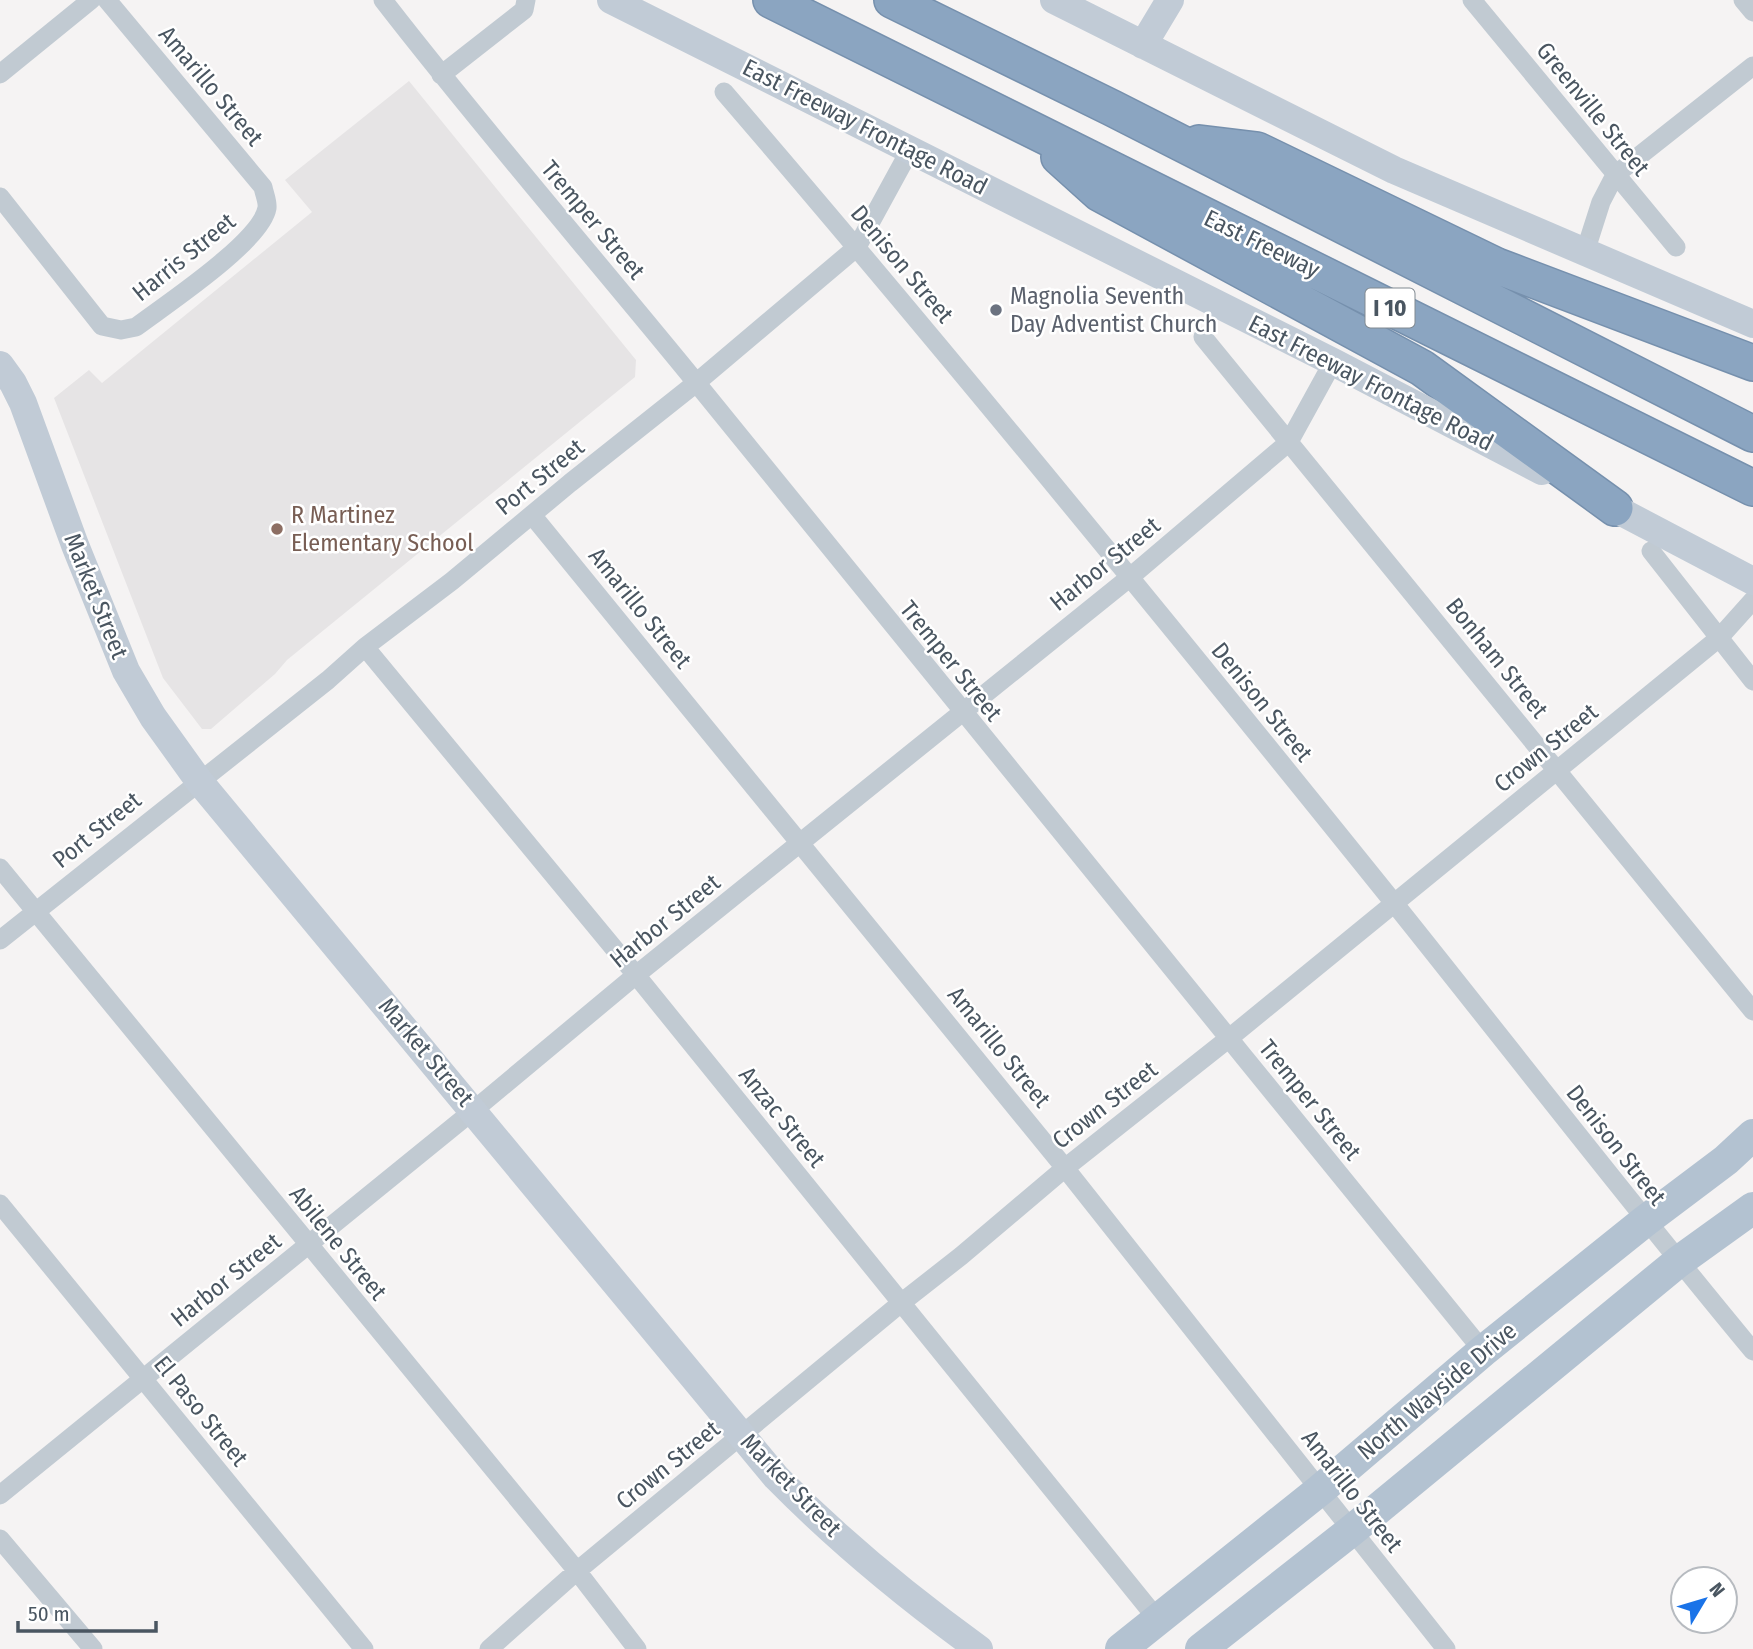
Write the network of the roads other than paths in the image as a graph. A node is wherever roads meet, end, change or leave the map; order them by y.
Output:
1 (91, 0) edge
2 (107, 0) edge
3 (383, 0) edge
4 (526, 0) edge
5 (611, 0) edge
6 (771, 0) edge
7 (892, 0) edge
8 (930, 0) edge
9 (1054, 0) edge
10 (1170, 0) edge
11 (1472, 0) edge
12 (1744, 0) edge
13 (1753, 12) edge
14 (971, 39) junction
15 (1143, 46) junction
16 (1753, 66) edge
17 (0, 74) edge
18 (440, 75) junction
19 (724, 92) dead end
20 (1028, 128) junction
21 (1174, 140) junction
22 (910, 150) junction
23 (1615, 175) junction
24 (0, 197) edge
25 (267, 208) joint
26 (857, 247) junction
27 (1676, 247) dead end
28 (1585, 252) junction
29 (1753, 324) edge
30 (1203, 337) dead end
31 (1334, 362) junction
32 (1753, 363) edge
33 (0, 365) edge
34 (696, 383) junction
35 (1753, 434) edge
36 (1289, 442) junction
37 (1753, 488) edge
38 (1615, 508) junction
39 (532, 514) junction
40 (1651, 551) dead end
41 (1129, 579) junction
42 (1753, 581) edge
43 (1753, 600) edge
44 (1719, 638) junction
45 (365, 647) junction
46 (1753, 681) edge
47 (962, 713) junction
48 (1558, 769) junction
49 (199, 781) junction
50 (802, 843) junction
51 (0, 868) edge
52 (1394, 904) junction
53 (35, 911) junction
54 (0, 940) edge
55 (636, 975) junction
56 (1753, 1011) edge
57 (1228, 1039) junction
58 (474, 1110) junction
59 (1753, 1135) edge
60 (1065, 1168) junction
61 (0, 1203) edge
62 (1753, 1208) edge
63 (1645, 1221) junction
64 (308, 1246) junction
65 (1678, 1262) junction
66 (901, 1303) junction
67 (1483, 1350) junction
68 (1753, 1350) edge
69 (143, 1379) junction
70 (742, 1436) junction
71 (1320, 1490) junction
72 (0, 1495) edge
73 (1351, 1531) junction
74 (0, 1539) edge
75 (577, 1571) junction
76 (1158, 1620) junction
77 (93, 1649) edge
78 (364, 1649) edge
79 (489, 1649) edge
80 (637, 1649) edge
81 (979, 1649) edge
82 (1121, 1649) edge
83 (1202, 1649) edge
84 (1446, 1649) edge

1 - 17 street
2 - 25 street, Amarillo Street
3 - 18 street, Tremper Street
4 - 18 street
5 - 22 main road, East Freeway Frontage Road
6 - 20 highway, East Freeway / I 10
7 - 14 highway, I 10
8 - 14 highway
9 - 15 main road
10 - 15 main road
11 - 23 street, Greenville Street
12 - 13 street
14 - 21 highway, I 10
15 - 28 main road
16 - 23 street
18 - 34 street, Tremper Street
19 - 26 street, Denison Street
20 - 37 highway, East Freeway / I 10
20 - 38 highway
21 - 32 highway
21 - 35 highway, I 10
22 - 26 street, Port Street
22 - 31 main road, East Freeway Frontage Road
23 - 27 street, Greenville Street
23 - 28 street
24 - 25 street, Harris Street
26 - 34 street, Port Street
26 - 41 street, Denison Street
28 - 29 main road
30 - 36 street, Bonham Street
31 - 36 street, Harbor Street
31 - 38 main road, East Freeway Frontage Road
33 - 49 main road, Market Street
34 - 39 street, Port Street
34 - 47 street, Tremper Street
36 - 41 street, Harbor Street
36 - 48 street, Bonham Street
38 - 42 main road, East Freeway Frontage Road
39 - 45 street, Port Street
39 - 50 street, Amarillo Street
40 - 44 street
41 - 47 street, Harbor Street
41 - 52 street, Denison Street
43 - 44 street, Crown Street
44 - 46 street
44 - 48 street, Crown Street
45 - 49 street, Port Street
45 - 55 street, Anzac Street
47 - 50 street, Harbor Street
47 - 57 street, Tremper Street
48 - 52 street, Crown Street
48 - 56 street, Bonham Street
49 - 53 street, Port Street
49 - 58 main road, Market Street
50 - 55 street, Harbor Street
50 - 60 street, Amarillo Street
51 - 53 street, Abilene Street
52 - 57 street, Crown Street
52 - 63 street, Denison Street
53 - 54 street, Port Street
53 - 64 street, Abilene Street
55 - 58 street, Harbor Street
55 - 66 street, Anzac Street
57 - 60 street, Crown Street
57 - 67 street, Tremper Street
58 - 64 street, Harbor Street
58 - 70 main road, Market Street
59 - 63 main road, North Wayside Drive
60 - 66 street, Crown Street
60 - 71 street, Amarillo Street
61 - 69 street, El Paso Street
62 - 65 main road
63 - 65 street, Denison Street
63 - 67 main road, North Wayside Drive
64 - 69 street, Harbor Street
64 - 75 street, Abilene Street
65 - 68 street, Denison Street
65 - 73 main road
66 - 70 street, Crown Street
66 - 76 street, Anzac Street
67 - 71 main road, North Wayside Drive
69 - 72 street, Harbor Street
69 - 78 street, El Paso Street
70 - 75 street, Crown Street
70 - 81 main road, Market Street
71 - 73 street, Amarillo Street
71 - 76 main road, North Wayside Drive
73 - 83 main road
73 - 84 street, Amarillo Street
74 - 77 street
75 - 79 street, Crown Street
75 - 80 street, Abilene Street
76 - 82 main road, North Wayside Drive

